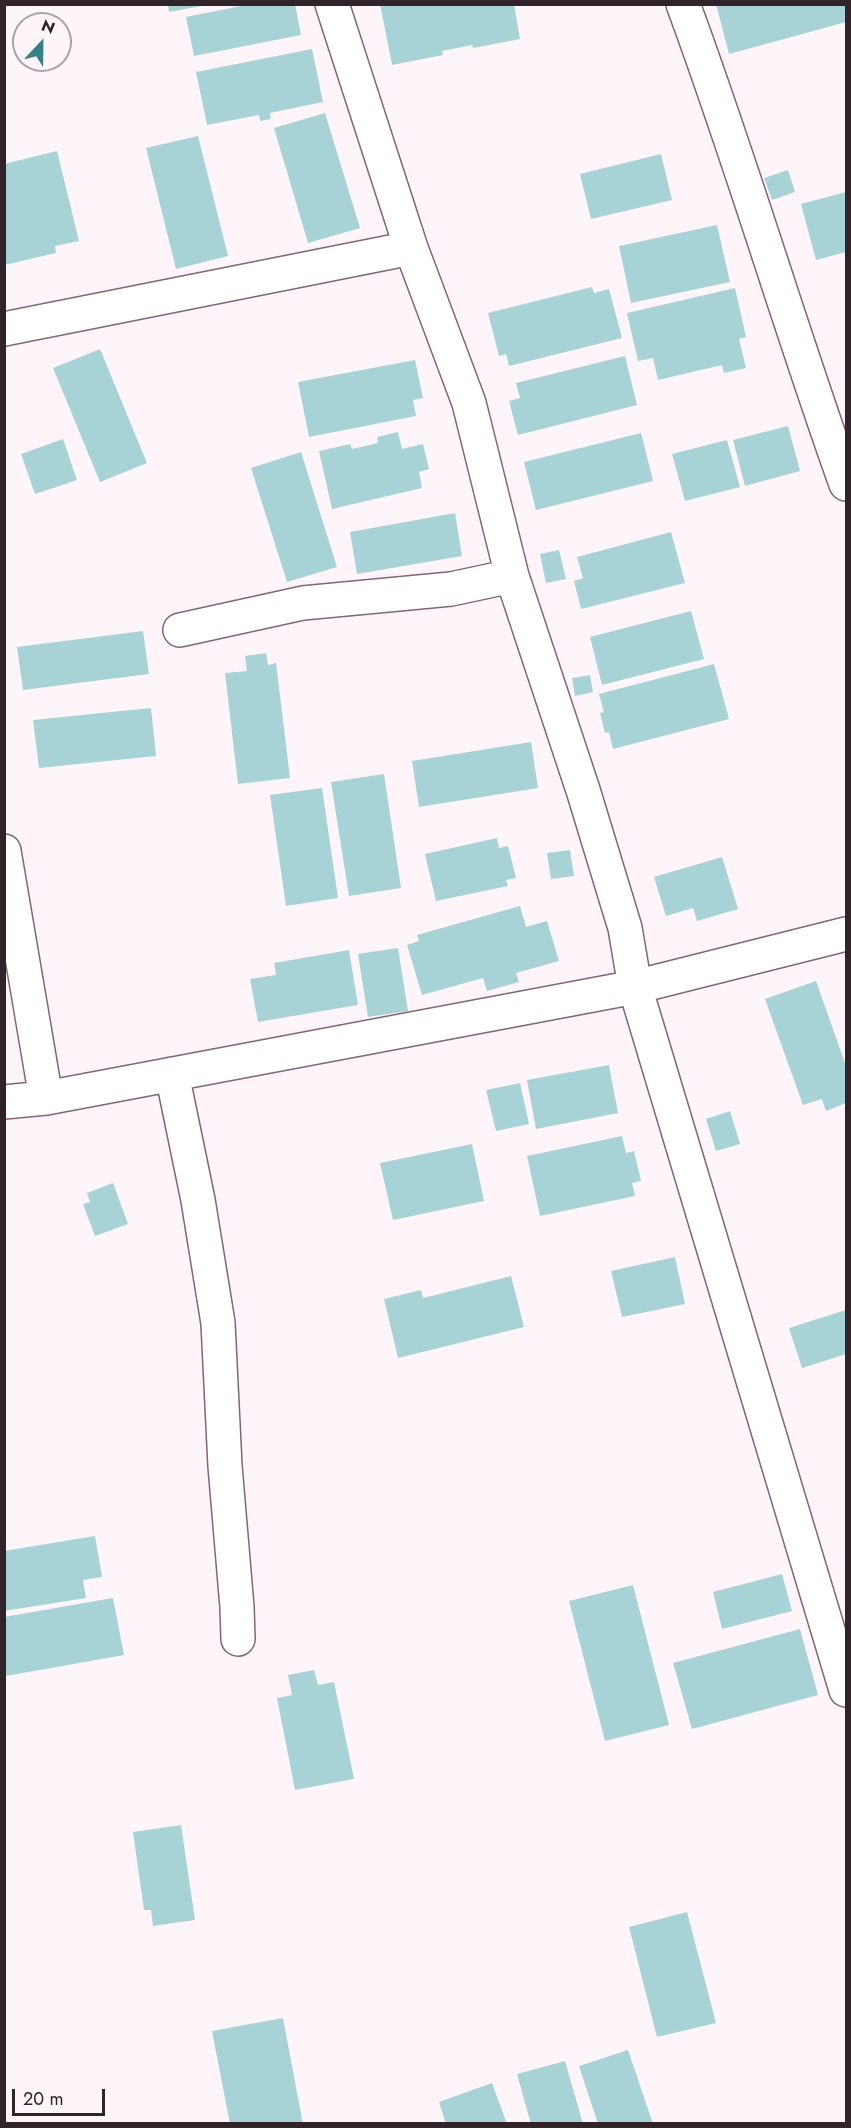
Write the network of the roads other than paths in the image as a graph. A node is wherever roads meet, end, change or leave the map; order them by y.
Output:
1 (332, 4) edge
2 (683, 4) edge
3 (411, 248) junction
4 (4, 329) edge
5 (846, 484) edge
6 (512, 576) junction
7 (180, 630) dead end
8 (4, 851) edge
9 (846, 934) edge
10 (634, 987) junction
11 (172, 1074) junction
12 (45, 1098) junction
13 (4, 1102) edge
14 (238, 1639) dead end
15 (846, 1690) edge

1 - 3 street
2 - 5 street
3 - 4 street
3 - 6 street
6 - 7 street
6 - 10 street
8 - 12 street
9 - 10 street
10 - 11 street
10 - 15 street
11 - 12 street
11 - 14 street
12 - 13 street

